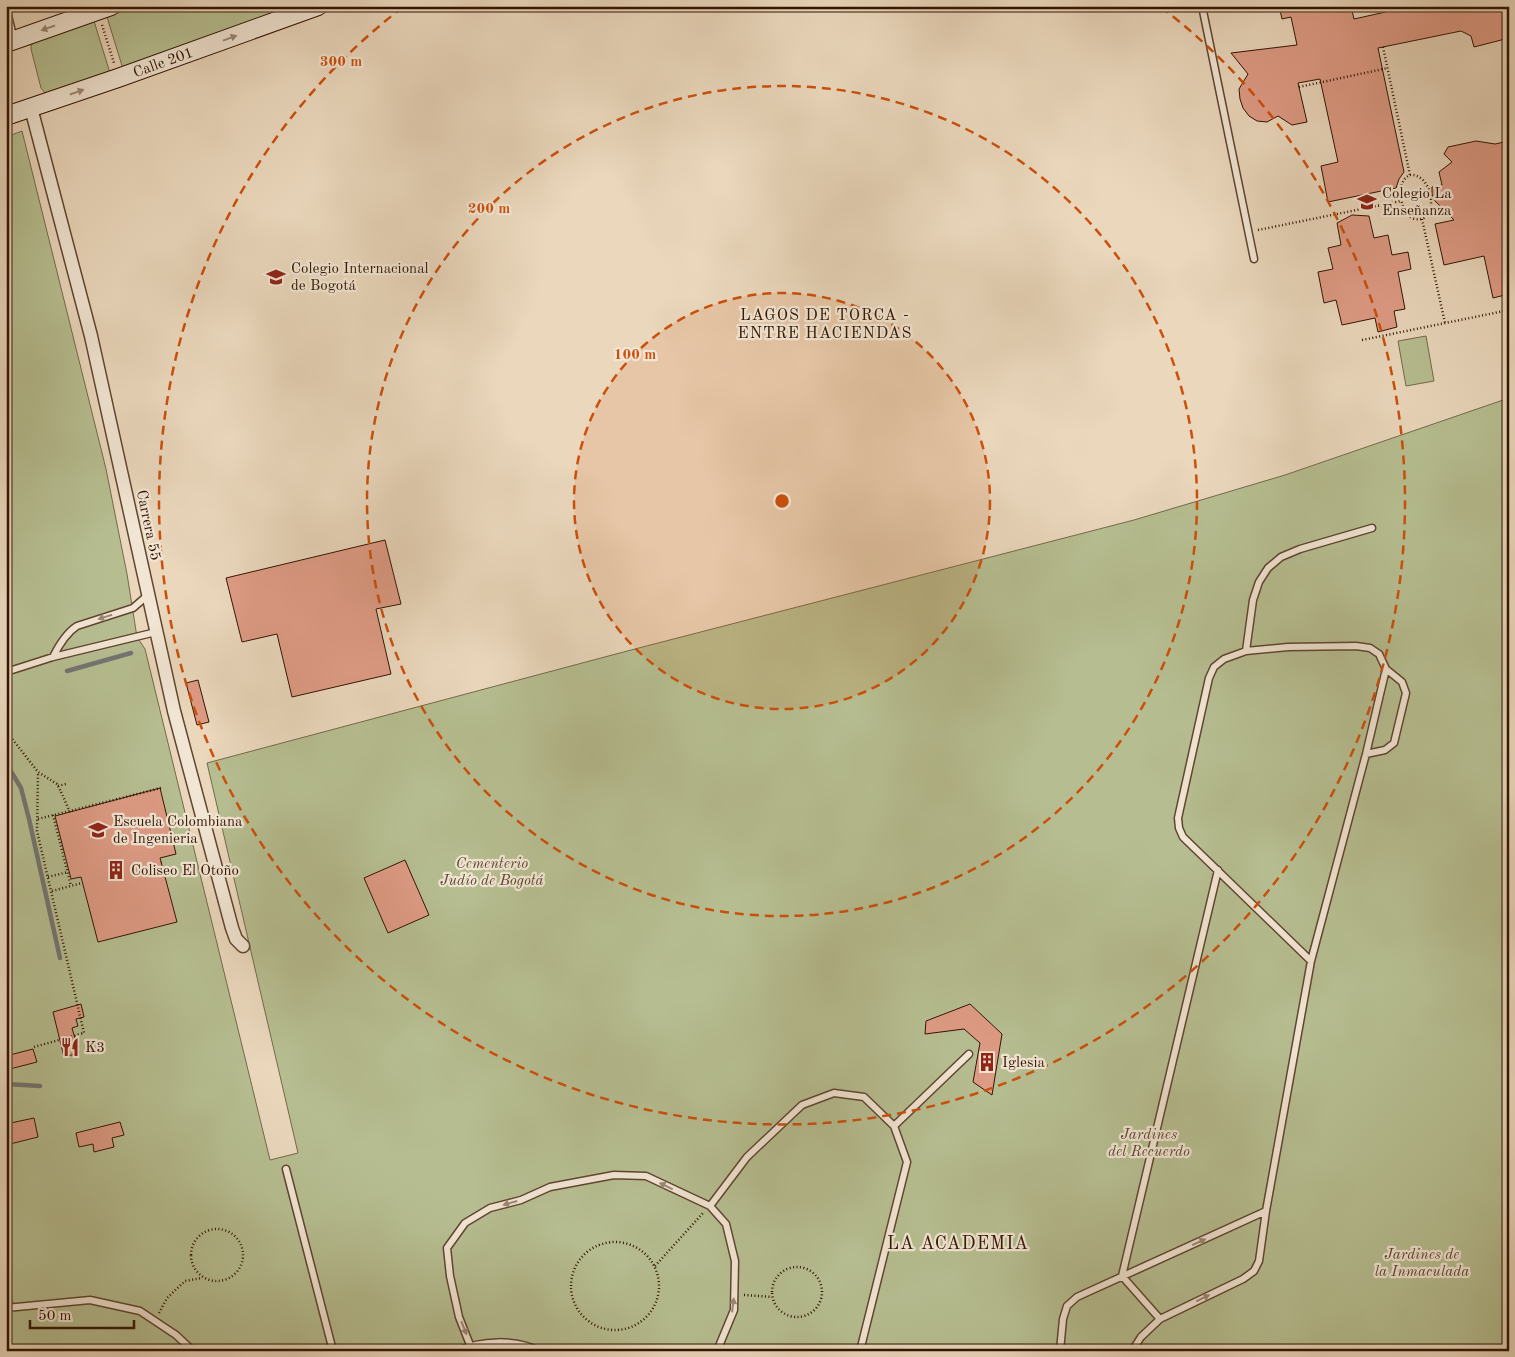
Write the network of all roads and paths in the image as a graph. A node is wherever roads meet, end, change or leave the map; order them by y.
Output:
1 (318, 6) edge
2 (1202, 6) edge
3 (6, 7) edge
4 (106, 13) edge
5 (10, 42) edge
6 (1383, 47) dead end
7 (1388, 68) junction
8 (116, 71) dead end
9 (1299, 87) dead end
10 (31, 108) junction
11 (6, 116) edge
12 (1410, 175) junction
13 (1401, 200) junction
14 (1422, 219) junction
15 (1249, 232) junction
16 (1254, 259) dead end
17 (1509, 310) edge
18 (1445, 323) junction
19 (1362, 340) dead end
20 (1372, 528) dead end
21 (148, 595) junction
22 (156, 632) junction
23 (1246, 651) junction
24 (53, 657) junction
25 (1386, 669) junction
26 (6, 672) edge
27 (6, 731) edge
28 (1366, 754) junction
29 (38, 772) junction
30 (66, 784) dead end
31 (58, 786) junction
32 (161, 788) dead end
33 (70, 811) junction
34 (54, 815) junction
35 (38, 819) junction
36 (1218, 870) junction
37 (68, 872) junction
38 (48, 877) junction
39 (82, 883) dead end
40 (71, 886) junction
41 (52, 891) junction
42 (243, 946) dead end
43 (1311, 962) junction
44 (34, 1047) dead end
45 (969, 1054) dead end
46 (894, 1126) junction
47 (286, 1169) dead end
48 (710, 1206) junction
49 (1266, 1211) junction
50 (655, 1266) junction
51 (1122, 1276) junction
52 (203, 1278) junction
53 (6, 1294) edge
54 (734, 1294) junction
55 (772, 1297) junction
56 (8, 1308) edge
57 (1160, 1319) junction
58 (156, 1322) junction
59 (470, 1345) junction
60 (192, 1351) edge
61 (333, 1351) edge
62 (458, 1351) edge
63 (539, 1351) edge
64 (717, 1351) edge
65 (860, 1351) edge
66 (1060, 1351) edge
67 (1132, 1351) edge

10 -> 1 main road, Calle 201
2 - 15 lane
3 - 5 lane
4 -> 5 main road
4 - 8 path
6 - 7 path
7 - 9 path
7 - 12 path
10 - 11 main road, Calle 201
10 - 21 street, Carrera 55
12 - 13 path
12 - 14 path
13 - 14 path
13 - 15 path
14 - 18 path
15 - 16 lane
17 - 18 path
18 - 19 path
20 - 23 lane
21 - 22 street, Carrera 55
21 -> 24 lane
22 - 24 lane
22 - 42 street, Carrera 55
23 - 25 lane
23 - 36 lane
24 - 26 lane
25 - 28 lane
25 - 28 lane
27 - 29 path
28 - 43 lane
29 - 31 path
29 - 35 path
30 - 31 path
31 - 33 path, bridge
32 - 33 path
33 - 34 path
34 - 35 path
34 - 37 path
35 - 38 path
36 - 43 lane
36 - 51 lane
37 - 38 path
37 - 40 path
38 - 41 path
39 - 40 path
40 - 41 path
41 - 44 path
43 - 49 lane
45 - 46 lane
46 - 48 lane
46 - 65 lane
47 - 61 lane
48 - 50 path
48 - 54 lane
48 -> 59 lane
51 -> 49 lane
57 -> 49 lane
50 - 50 path
51 - 57 lane
51 - 66 lane
52 - 52 path
52 - 58 path
53 - 56 lane
54 - 55 path
64 -> 54 lane
55 - 55 path
56 - 58 lane
57 - 67 lane
58 - 60 lane
59 - 62 lane
59 - 63 lane

